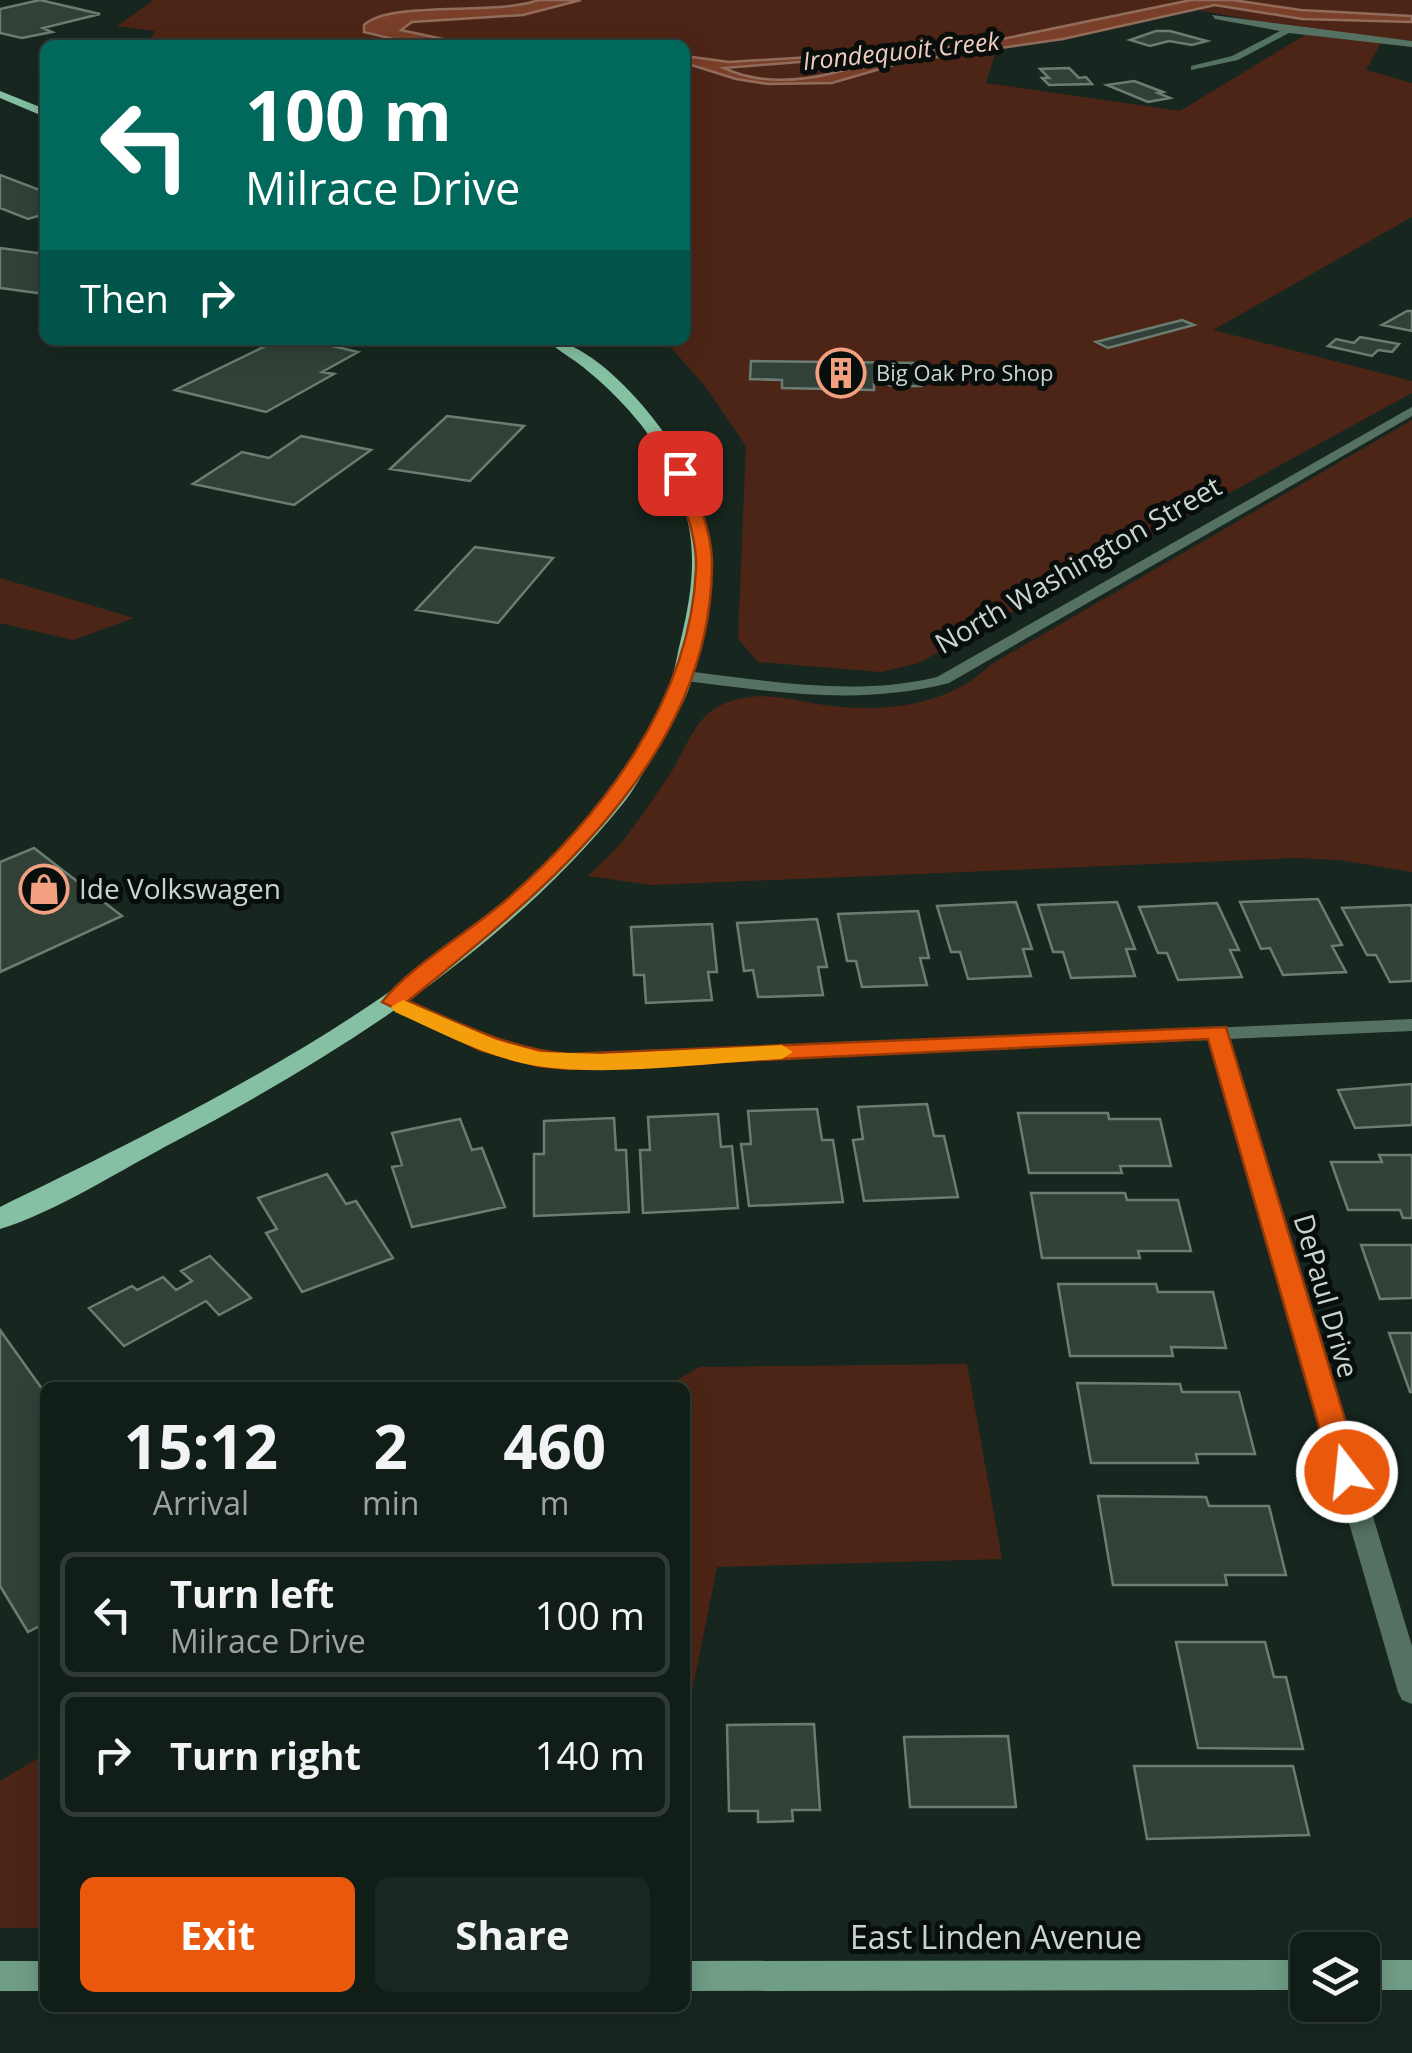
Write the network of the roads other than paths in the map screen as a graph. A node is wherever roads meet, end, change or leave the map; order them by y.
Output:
1 (1215, 17) dead end
2 (1288, 30) junction
3 (1412, 44) edge
4 (1194, 68) dead end
5 (0, 94) edge
6 (40, 111) edge
7 (562, 345) edge
8 (1412, 412) edge
9 (686, 676) junction
10 (393, 1002) junction
11 (1412, 1025) edge
12 (1218, 1032) junction
13 (0, 1219) edge
14 (1412, 1692) edge
15 (1412, 1974) edge
16 (1290, 1975) edge
17 (1380, 1975) edge
18 (0, 1976) edge
19 (40, 1976) edge
20 (690, 1976) edge

1 - 2 street
2 - 3 street
2 - 4 street
5 - 6 main road
7 - 9 main road
8 - 9 street, North Washington Street
9 - 10 main road
10 - 12 street
10 - 13 main road
11 - 12 street
12 - 14 street, DePaul Drive
15 - 17 main road
16 - 20 main road, East Linden Avenue
18 - 19 main road

